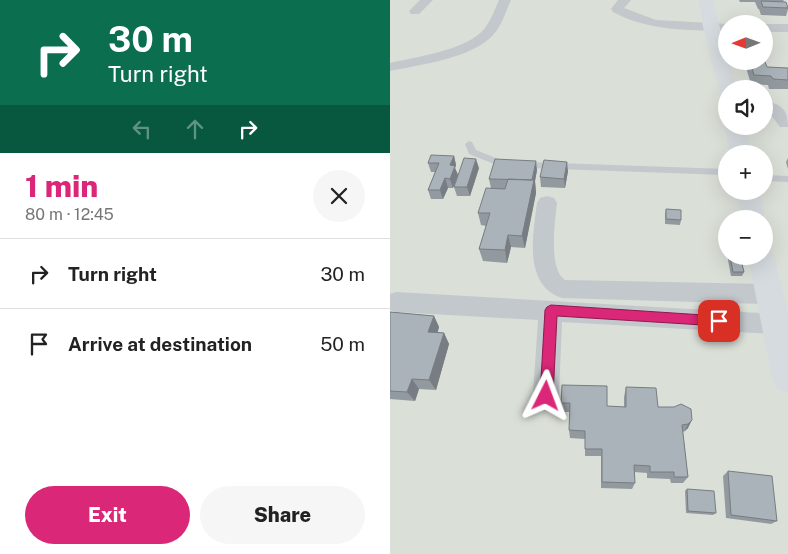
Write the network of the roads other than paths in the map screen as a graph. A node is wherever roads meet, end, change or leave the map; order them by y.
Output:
1 (427, 0) edge
2 (505, 0) edge
3 (625, 0) edge
4 (706, 0) edge
5 (416, 11) dead end
6 (718, 27) edge
7 (773, 28) edge
8 (788, 28) edge
9 (390, 67) edge
10 (773, 110) edge
11 (786, 123) dead end
12 (469, 144) dead end
13 (718, 172) edge
14 (773, 178) edge
15 (788, 179) edge
16 (546, 203) dead end
17 (764, 265) edge
18 (396, 302) dead end
19 (776, 309) edge
20 (551, 310) junction
21 (788, 378) edge
22 (546, 396) dead end

1 - 5 street
2 - 9 street
3 - 6 street
4 - 6 street
7 - 8 street
10 - 11 street
12 - 13 lane
14 - 15 lane
16 - 19 street
17 - 19 street
18 - 20 street
19 - 20 street
19 - 21 street
20 - 22 street

